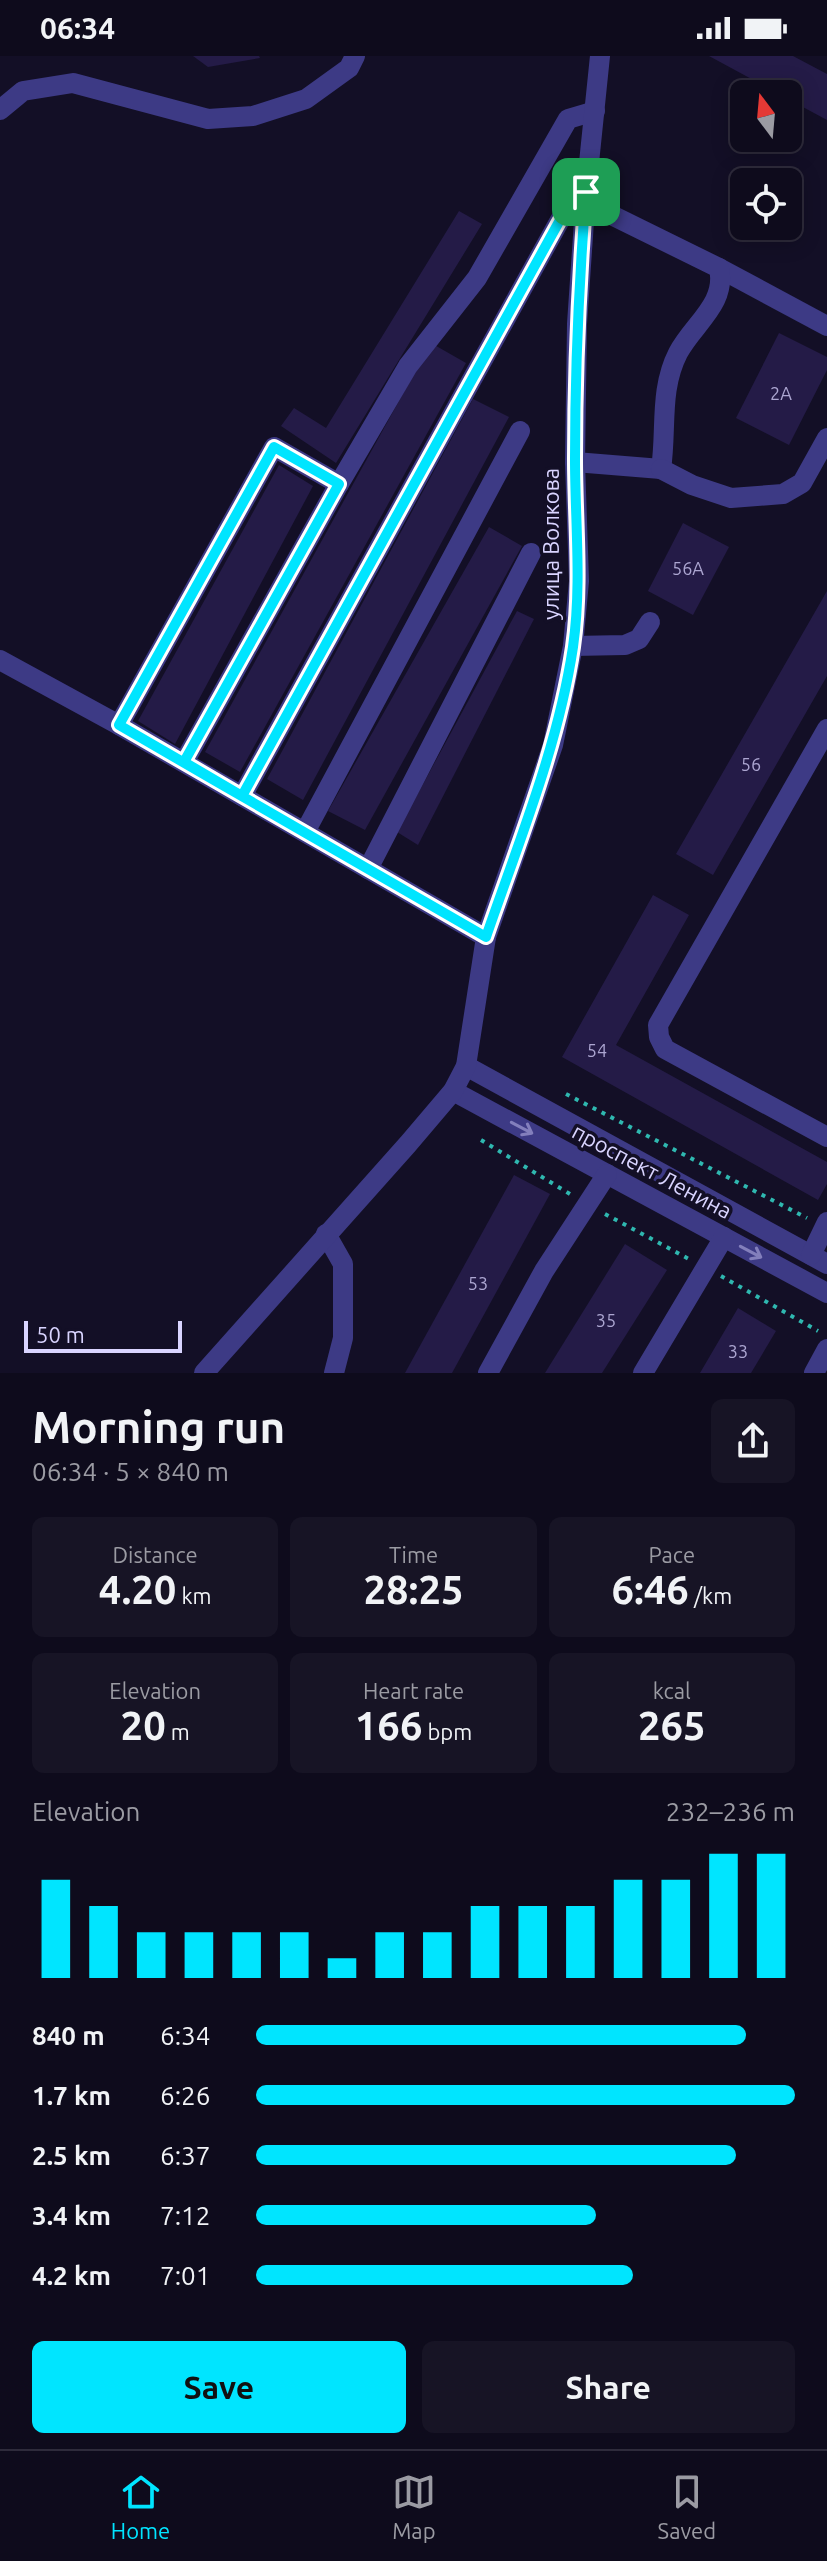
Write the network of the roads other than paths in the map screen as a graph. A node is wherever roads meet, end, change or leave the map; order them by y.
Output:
1 (355, 56) edge
2 (600, 56) edge
3 (0, 110) edge
4 (595, 111) junction
5 (586, 197) junction
6 (719, 268) junction
7 (827, 326) edge
8 (520, 431) dead end
9 (827, 438) edge
10 (575, 462) junction
11 (661, 469) junction
12 (339, 484) junction
13 (531, 553) dead end
14 (650, 622) dead end
15 (573, 646) junction
16 (0, 660) edge
17 (119, 725) junction
18 (827, 729) edge
19 (184, 762) junction
20 (242, 796) junction
21 (305, 832) junction
22 (368, 869) junction
23 (486, 937) junction
24 (466, 1066) junction
25 (453, 1091) junction
26 (827, 1137) edge
27 (607, 1174) junction
28 (826, 1224) edge
29 (326, 1234) junction
30 (724, 1237) junction
31 (819, 1259) edge
32 (827, 1293) edge
33 (827, 1349) edge
34 (204, 1373) edge
35 (334, 1373) edge
36 (488, 1373) edge
37 (643, 1373) edge
38 (814, 1373) edge

1 - 3 street
2 - 4 street, улица Волкова
4 - 5 street, улица Волкова
4 - 12 street
5 - 6 street
5 - 10 street, улица Волкова
5 - 20 street
6 - 7 street
6 - 11 street
8 - 21 street
9 - 11 street
10 - 11 street
10 - 15 street, улица Волкова
12 - 17 street
12 - 19 street
13 - 22 street
14 - 15 street
15 - 23 street, улица Волкова
16 - 17 street
17 - 19 street
18 - 26 street
19 - 20 street
20 - 21 street
21 - 22 street
22 - 23 street
23 - 24 street, улица Волкова
24 - 25 street, улица Волкова
24 - 31 street, проспект Ленина
25 -> 27 street, проспект Ленина
25 - 29 street, улица Волкова
27 - 30 street, проспект Ленина
27 - 36 street
28 - 31 street
29 - 34 street, улица Волкова
29 - 35 street
30 -> 32 street, проспект Ленина
30 - 37 street
33 - 38 street

